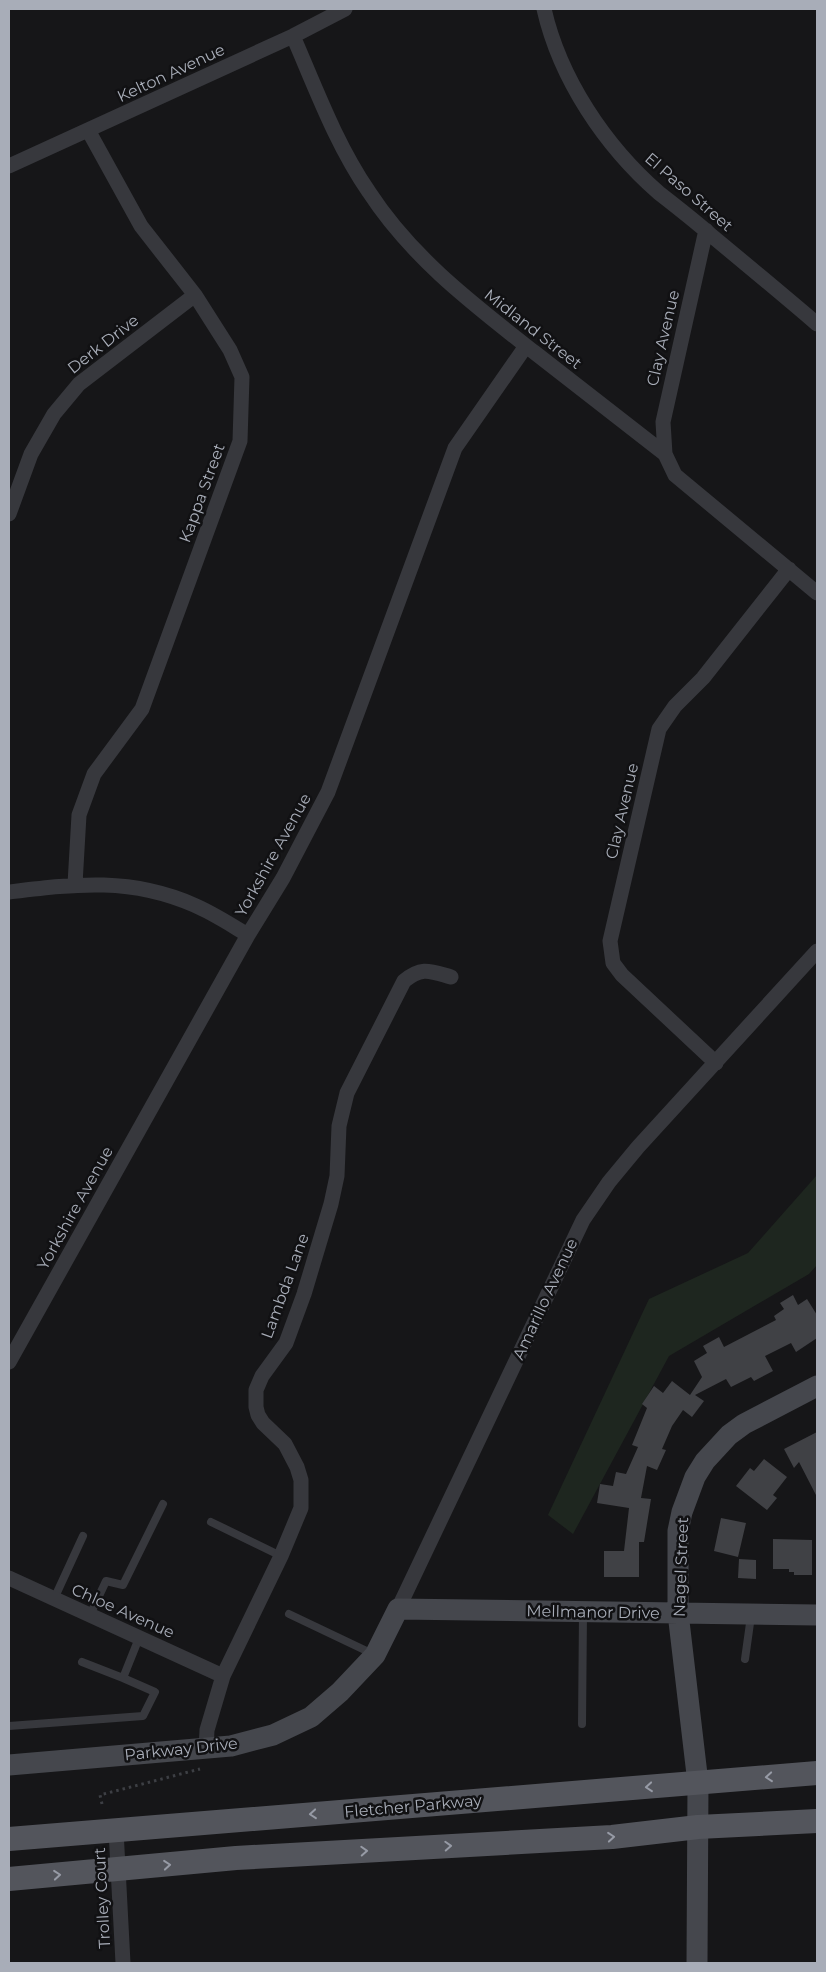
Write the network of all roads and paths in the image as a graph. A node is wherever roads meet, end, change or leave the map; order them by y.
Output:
1 (345, 9) edge
2 (544, 9) edge
3 (293, 36) junction
4 (88, 130) junction
5 (9, 166) edge
6 (706, 230) junction
7 (195, 295) junction
8 (817, 324) edge
9 (526, 346) junction
10 (665, 454) junction
11 (9, 514) edge
12 (789, 569) junction
13 (817, 593) edge
14 (75, 884) junction
15 (9, 892) edge
16 (248, 935) junction
17 (817, 950) edge
18 (451, 977) dead end
19 (716, 1063) junction
20 (9, 1362) edge
21 (817, 1386) edge
22 (163, 1504) dead end
23 (211, 1522) dead end
24 (82, 1536) dead end
25 (281, 1556) junction
26 (9, 1578) edge
27 (54, 1599) junction
28 (398, 1609) junction
29 (583, 1612) junction
30 (678, 1613) junction
31 (289, 1614) dead end
32 (751, 1614) junction
33 (90, 1615) junction
34 (817, 1616) edge
35 (139, 1638) junction
36 (375, 1655) junction
37 (745, 1659) dead end
38 (82, 1662) dead end
39 (223, 1676) junction
40 (122, 1678) junction
41 (340, 1692) joint
42 (582, 1724) dead end
43 (9, 1726) edge
44 (204, 1758) junction
45 (9, 1765) edge
46 (817, 1773) edge
47 (698, 1783) junction
48 (102, 1804) dead end
49 (817, 1821) edge
50 (698, 1827) junction
51 (116, 1830) junction
52 (9, 1839) edge
53 (118, 1869) junction
54 (9, 1879) edge
55 (123, 1963) edge
56 (697, 1963) edge

1 - 3 street, Kelton Avenue
2 - 6 street, El Paso Street
3 - 4 street, Kelton Avenue
3 - 9 street, Midland Street
4 - 5 street, Kelton Avenue
4 - 7 street, Kappa Street
6 - 8 street, El Paso Street
6 - 10 street, Clay Avenue
7 - 11 street, Derk Drive
7 - 14 street, Kappa Street
9 - 10 street, Midland Street
9 - 16 street, Yorkshire Avenue
10 - 12 street, Midland Street
12 - 13 street, Midland Street
12 - 19 street, Clay Avenue
14 - 15 street
14 - 16 street
16 - 20 street, Yorkshire Avenue
17 - 19 street, Amarillo Avenue
18 - 25 street, Lambda Lane
19 - 28 street, Amarillo Avenue
21 - 30 street, Nagel Street
22 - 33 lane
23 - 25 lane
24 - 27 lane
25 - 39 street, Lambda Lane
26 - 27 street, Chloe Avenue
27 - 33 street, Chloe Avenue
28 - 29 street, Mellmanor Drive
28 - 36 street, Amarillo Avenue
29 - 30 street, Mellmanor Drive
29 - 42 lane
30 - 32 street, Mellmanor Drive
30 - 47 street, Nagel Street
31 - 36 lane
32 - 34 street, Mellmanor Drive
32 - 37 lane
33 - 35 street, Chloe Avenue
35 - 39 street, Chloe Avenue
35 - 40 lane
36 - 41 street, Amarillo Avenue
38 - 40 lane
39 - 44 street, Lambda Lane
40 - 43 lane
41 - 44 street, Parkway Drive
44 - 45 street, Parkway Drive
44 - 48 path
46 -> 47 main road, Fletcher Parkway
47 - 50 street, Nagel Street
47 -> 51 main road, Fletcher Parkway
49 - 50 main road
53 -> 50 main road
50 - 56 street, Nagel Street
51 - 52 main road, Fletcher Parkway
51 - 53 street, Trolley Court
54 -> 53 main road
53 - 55 street, Trolley Court

